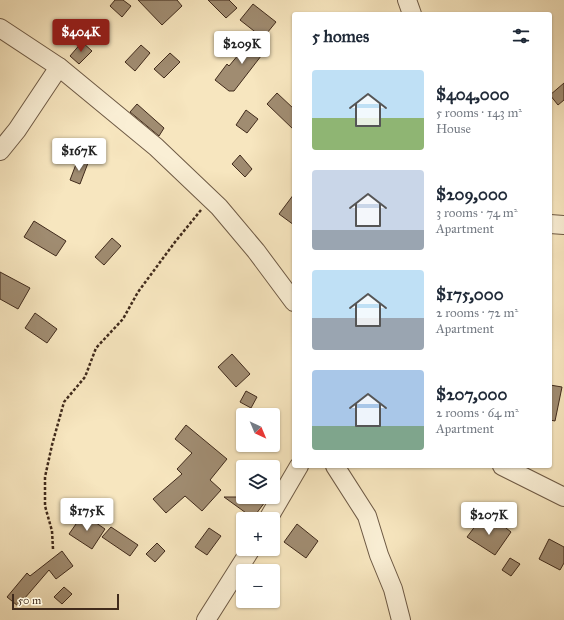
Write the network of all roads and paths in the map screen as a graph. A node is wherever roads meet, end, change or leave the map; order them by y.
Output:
1 (407, 0) edge
2 (411, 12) edge
3 (0, 28) edge
4 (59, 67) junction
5 (0, 151) edge
6 (212, 200) junction
7 (552, 224) edge
8 (564, 225) edge
9 (292, 299) edge
10 (298, 468) edge
11 (335, 468) edge
12 (506, 468) edge
13 (564, 497) edge
14 (272, 512) edge
15 (53, 549) dead end
16 (247, 556) edge
17 (206, 620) edge
18 (401, 620) edge

1 - 2 street
3 - 4 street
4 - 5 street
4 - 6 street
6 - 9 street
6 - 15 path
7 - 8 street
10 - 14 street
11 - 18 street
12 - 13 street
16 - 17 street

